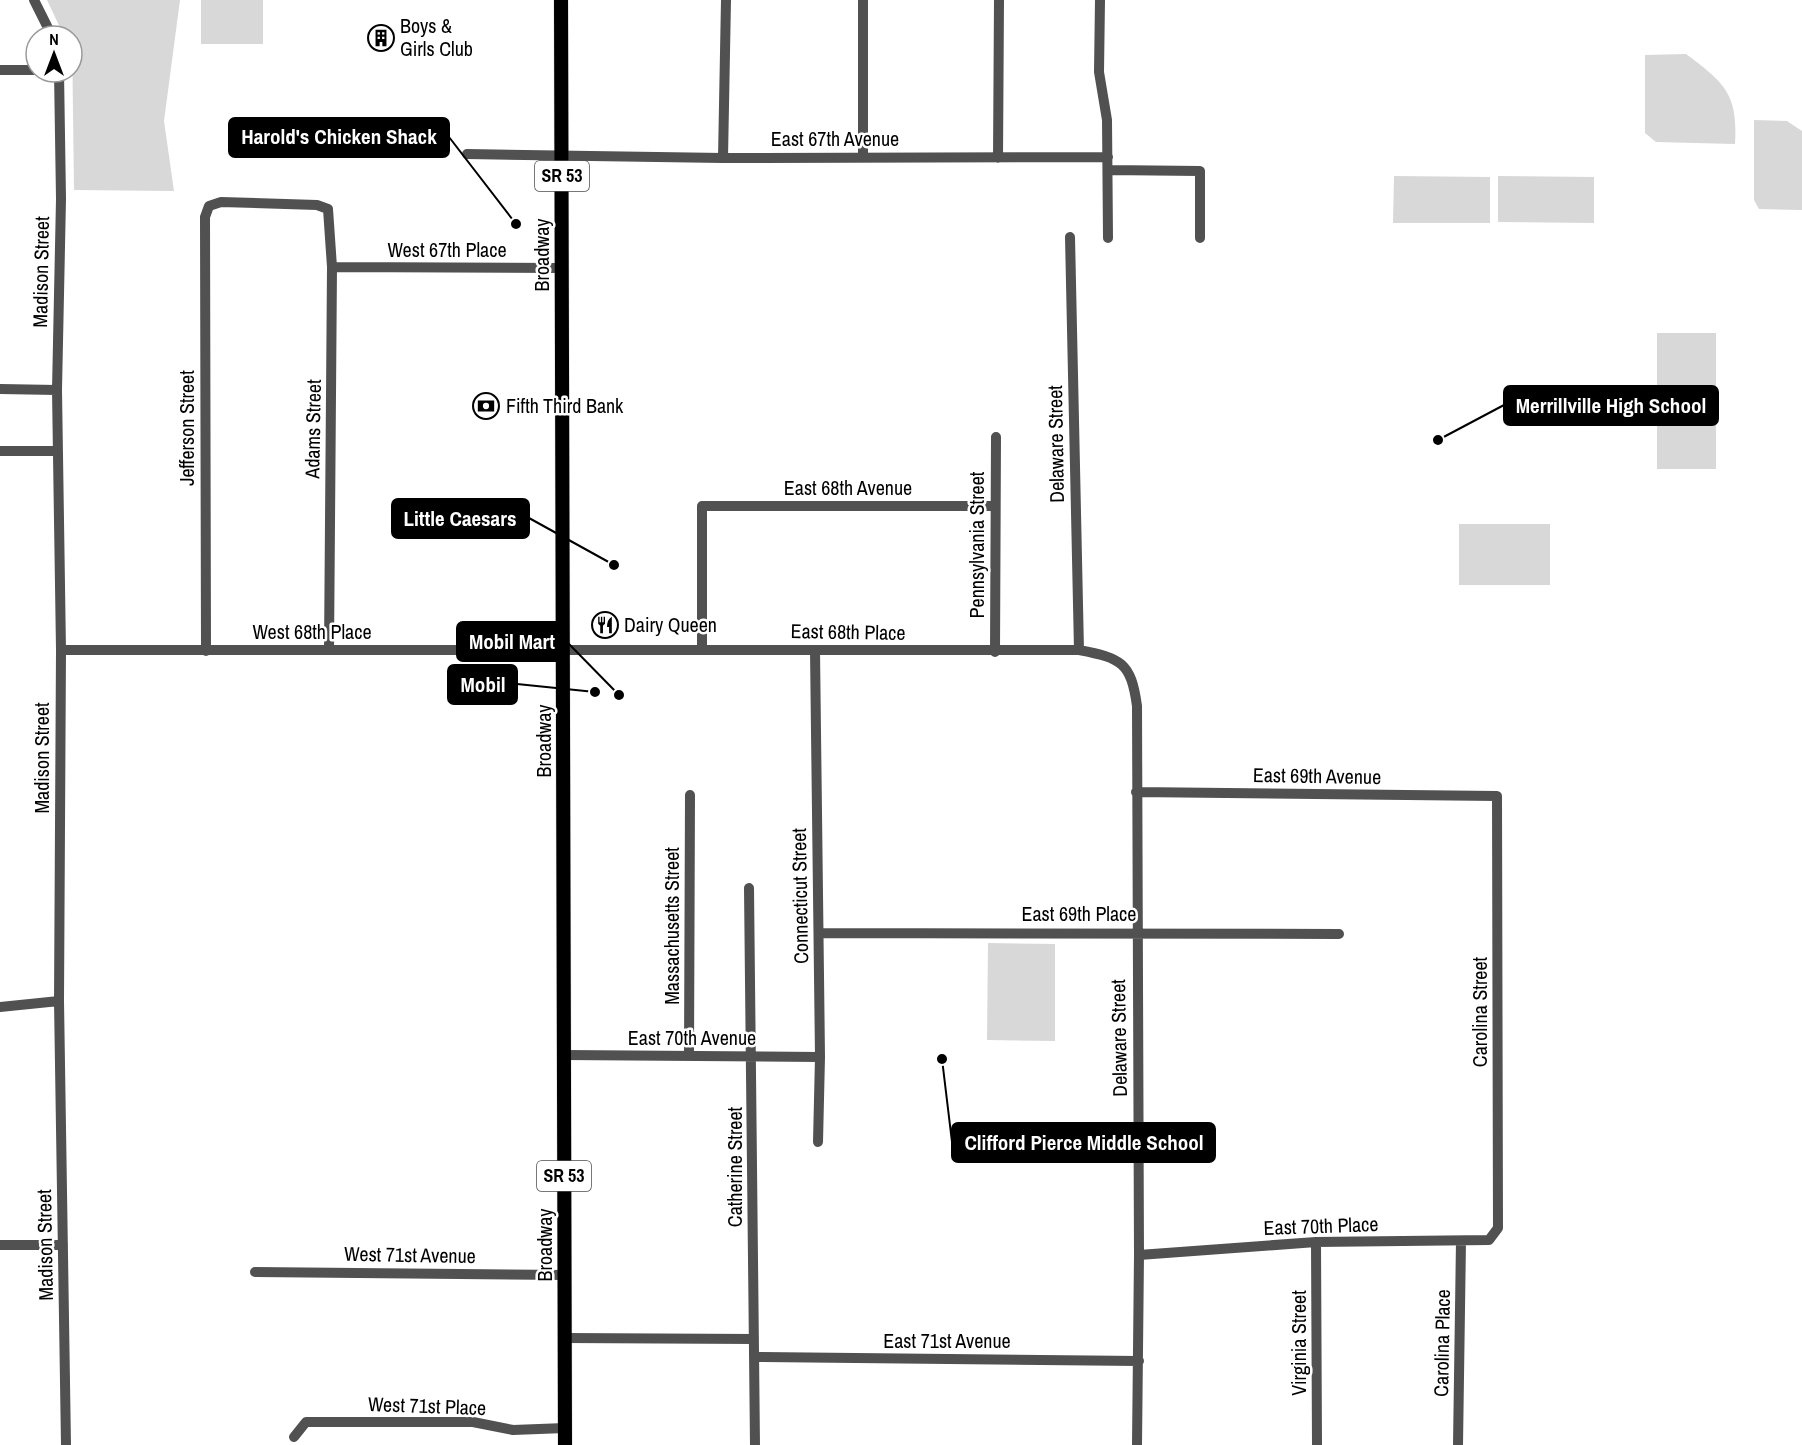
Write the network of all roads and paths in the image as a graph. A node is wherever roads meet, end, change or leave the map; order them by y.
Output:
1 (34, 0) edge
2 (561, 0) edge
3 (726, 0) edge
4 (863, 0) edge
5 (999, 0) edge
6 (1100, 0) edge
7 (46, 24) edge
8 (0, 70) edge
9 (24, 70) edge
10 (59, 84) edge
11 (467, 154) dead end
12 (863, 156) junction
13 (1108, 157) junction
14 (562, 158) junction
15 (998, 158) junction
16 (723, 159) junction
17 (1108, 170) junction
18 (209, 206) joint
19 (1070, 237) dead end
20 (1108, 238) dead end
21 (1200, 238) dead end
22 (332, 267) junction
23 (562, 268) junction
24 (0, 389) edge
25 (57, 390) junction
26 (996, 437) dead end
27 (0, 451) edge
28 (58, 451) junction
29 (995, 506) junction
30 (61, 650) junction
31 (329, 650) junction
32 (702, 650) junction
33 (815, 650) junction
34 (1079, 650) junction
35 (206, 651) junction
36 (563, 651) junction
37 (995, 652) junction
38 (1128, 669) joint
39 (1136, 792) junction
40 (690, 795) dead end
41 (1497, 796) joint
42 (749, 888) dead end
43 (1136, 932) junction
44 (819, 933) junction
45 (1339, 934) dead end
46 (59, 1001) junction
47 (0, 1007) edge
48 (564, 1055) junction
49 (689, 1056) junction
50 (752, 1057) junction
51 (820, 1058) junction
52 (818, 1142) dead end
53 (1498, 1228) joint
54 (1461, 1241) junction
55 (1316, 1242) junction
56 (0, 1245) edge
57 (63, 1245) junction
58 (1139, 1255) junction
59 (255, 1272) dead end
60 (565, 1275) junction
61 (565, 1338) junction
62 (754, 1339) junction
63 (754, 1357) junction
64 (1139, 1361) junction
65 (565, 1428) junction
66 (294, 1437) dead end
67 (66, 1445) edge
68 (565, 1445) edge
69 (755, 1445) edge
70 (1137, 1445) edge
71 (1317, 1445) edge
72 (1458, 1445) edge

1 - 7 street
2 - 14 main road, Broadway / SR 53
3 - 16 street
4 - 12 street
5 - 15 street
6 - 13 street
8 - 9 street
10 - 25 street, Madison Street
11 - 14 street, East 67th Avenue
12 - 15 street, East 67th Avenue
12 - 16 street, East 67th Avenue
13 - 15 street, East 67th Avenue
13 - 17 street
14 - 16 street, East 67th Avenue
14 - 23 main road, Broadway / SR 53
17 - 20 street
17 - 21 street
18 - 22 street, Adams Street
18 - 35 street, Jefferson Street
19 - 34 street, Delaware Street
22 - 23 street, West 67th Place
22 - 31 street, Adams Street
23 - 36 main road, Broadway / SR 53
24 - 25 street
25 - 28 street, Madison Street
26 - 29 street, Pennsylvania Street
27 - 28 street
28 - 30 street, Madison Street
29 - 32 street, East 68th Avenue
29 - 37 street, Pennsylvania Street
30 - 35 street, West 68th Place
30 - 46 street, Madison Street
31 - 35 street, West 68th Place
31 - 36 street, West 68th Place
32 - 33 street, East 68th Place
32 - 36 street, East 68th Place
33 - 37 street, East 68th Place
33 - 44 street, Connecticut Street
34 - 37 street, East 68th Place
34 - 38 street, East 68th Place
36 - 48 main road, Broadway / SR 53
38 - 39 street, Delaware Street
39 - 41 street, East 69th Avenue
39 - 43 street, Delaware Street
40 - 49 street, Massachusetts Street
41 - 53 street, Carolina Street
42 - 50 street, Catherine Street
43 - 44 street, East 69th Place
43 - 45 street, East 69th Place
43 - 58 street, Delaware Street
44 - 51 street, Connecticut Street
46 - 47 street
46 - 57 street, Madison Street
48 - 49 street, East 70th Avenue
48 - 60 main road, Broadway / SR 53
49 - 50 street, East 70th Avenue
50 - 51 street, East 70th Avenue
50 - 62 street, Catherine Street
51 - 52 street, Connecticut Street
53 - 54 street, East 70th Place
54 - 55 street, East 70th Place
54 - 72 street, Carolina Place
55 - 58 street, East 70th Place
55 - 71 street, Virginia Street
56 - 57 street
57 - 67 street, Madison Street
58 - 64 street, Delaware Street
59 - 60 street, West 71st Avenue
60 - 61 main road, Broadway / SR 53
61 - 62 street
61 - 65 main road, Broadway / SR 53
62 - 63 street, Catherine Street
63 - 64 street, East 71st Avenue
63 - 69 street, Catherine Street
64 - 70 street, Delaware Street
65 - 66 street, West 71st Place
65 - 68 main road, Broadway / SR 53

